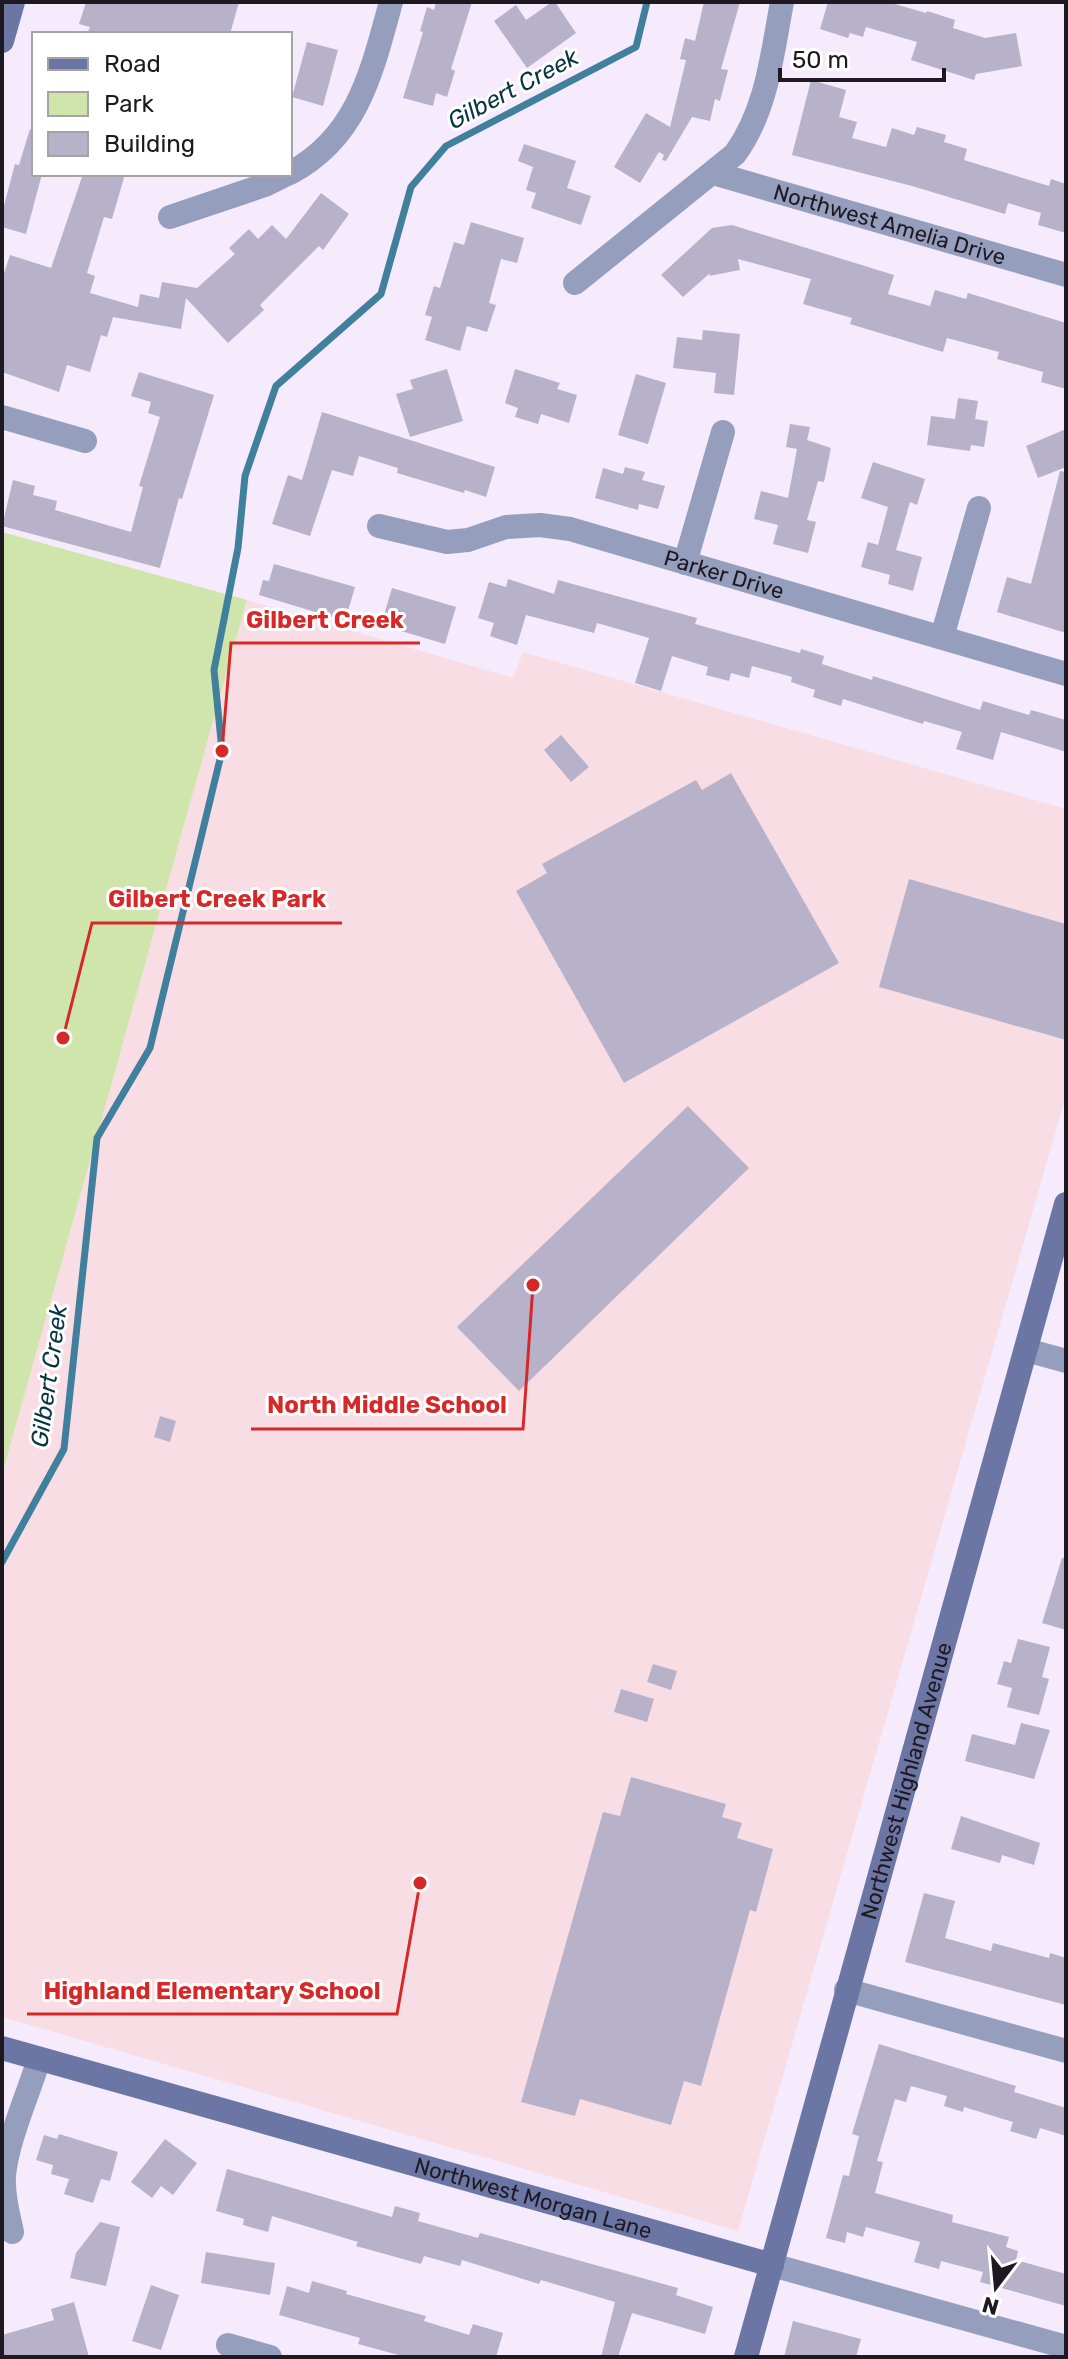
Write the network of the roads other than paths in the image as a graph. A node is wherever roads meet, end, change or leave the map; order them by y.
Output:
1 (13, 2) edge
2 (391, 2) edge
3 (782, 2) edge
4 (2, 41) edge
5 (292, 171) edge
6 (713, 173) junction
7 (283, 176) edge
8 (170, 217) dead end
9 (1066, 275) edge
10 (575, 283) dead end
11 (2, 417) edge
12 (723, 432) dead end
13 (85, 441) dead end
14 (979, 508) dead end
15 (379, 526) dead end
16 (685, 563) junction
17 (942, 637) junction
18 (1066, 674) edge
19 (1066, 1204) edge
20 (1026, 1350) junction
21 (1066, 1361) edge
22 (846, 1990) junction
23 (2, 2048) edge
24 (1066, 2051) edge
25 (39, 2059) junction
26 (12, 2232) dead end
27 (772, 2265) junction
28 (228, 2345) dead end
29 (1066, 2347) edge
30 (270, 2357) edge
31 (746, 2357) edge

1 - 4 main road
2 - 5 street
3 - 6 street
6 - 9 street, Northwest Amelia Drive
6 - 10 street
7 - 8 street
11 - 13 street
12 - 16 street
14 - 17 street
15 - 16 street, Parker Drive
16 - 17 street, Parker Drive
17 - 18 street, Parker Drive
19 - 20 main road, Northwest Highland Avenue
20 - 21 street
20 - 22 main road, Northwest Highland Avenue
22 - 24 street
22 - 27 main road, Northwest Highland Avenue
23 - 25 main road, Northwest Morgan Lane
25 - 26 street
25 - 27 main road, Northwest Morgan Lane
27 - 29 street, Northwest Morgan Lane
27 - 31 main road, Northwest Highland Avenue
28 - 30 street

